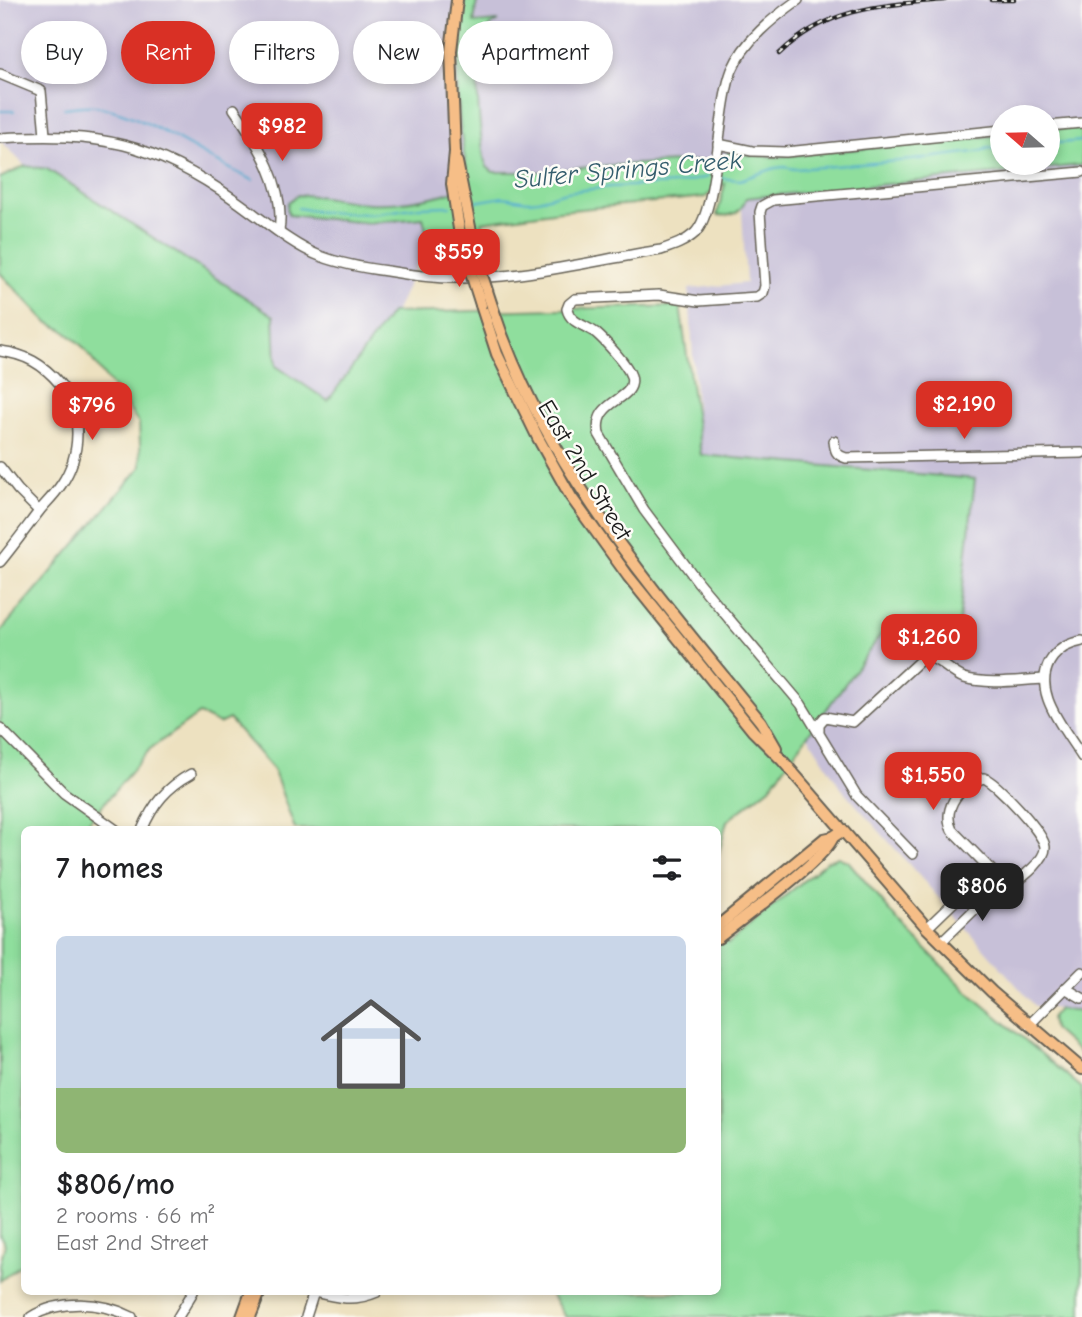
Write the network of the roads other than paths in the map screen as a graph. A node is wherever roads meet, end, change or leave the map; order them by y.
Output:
1 (457, 0) edge
2 (798, 0) edge
3 (0, 74) edge
4 (234, 109) dead end
5 (1082, 122) edge
6 (1060, 125) edge
7 (990, 131) edge
8 (45, 135) junction
9 (0, 138) edge
10 (718, 144) junction
11 (1082, 172) edge
12 (457, 183) junction
13 (279, 231) junction
14 (472, 260) junction
15 (0, 351) edge
16 (834, 441) dead end
17 (1082, 453) edge
18 (0, 467) edge
19 (39, 511) junction
20 (0, 562) edge
21 (1082, 641) edge
22 (1044, 679) junction
23 (0, 728) edge
24 (819, 731) junction
25 (1082, 757) edge
26 (191, 774) dead end
27 (110, 826) edge
28 (144, 826) edge
29 (837, 834) junction
30 (913, 854) dead end
31 (989, 868) junction
32 (1003, 882) junction
33 (721, 924) edge
34 (927, 928) junction
35 (721, 936) edge
36 (941, 942) junction
37 (1082, 972) edge
38 (1065, 988) junction
39 (1082, 998) edge
40 (1029, 1025) junction
41 (1082, 1069) edge
42 (191, 1295) edge
43 (250, 1295) edge
44 (259, 1295) edge
45 (313, 1295) edge
46 (326, 1295) edge
47 (368, 1295) edge
48 (30, 1317) edge
49 (132, 1317) edge
50 (178, 1317) edge
51 (242, 1317) edge
52 (250, 1317) edge
53 (306, 1317) edge

1 - 12 main road, East 2nd Street
2 - 10 street
3 - 8 street
4 - 13 street
5 - 6 street
7 - 10 street
8 - 9 street
8 - 13 street
10 - 13 street
11 - 24 street
12 - 14 main road, East 2nd Street
12 - 14 main road, East 2nd Street
14 - 29 main road, East 2nd Street, bridge
15 - 19 street
16 - 17 street
18 - 19 street
19 - 20 street
21 - 22 street
22 - 24 street
22 - 25 street
23 - 27 street
24 - 30 street
26 - 28 street
29 - 33 main road
29 - 34 main road, East 2nd Street
29 - 35 main road
31 - 32 street
31 - 32 street
31 - 34 street
32 - 36 street
34 - 36 main road, East 2nd Street
36 - 40 main road, East 2nd Street
37 - 38 street
38 - 39 street
38 - 40 street
40 - 41 main road, East 2nd Street
42 - 50 street
43 - 51 main road
44 - 52 main road
45 - 53 street
46 - 47 street
48 - 49 street

